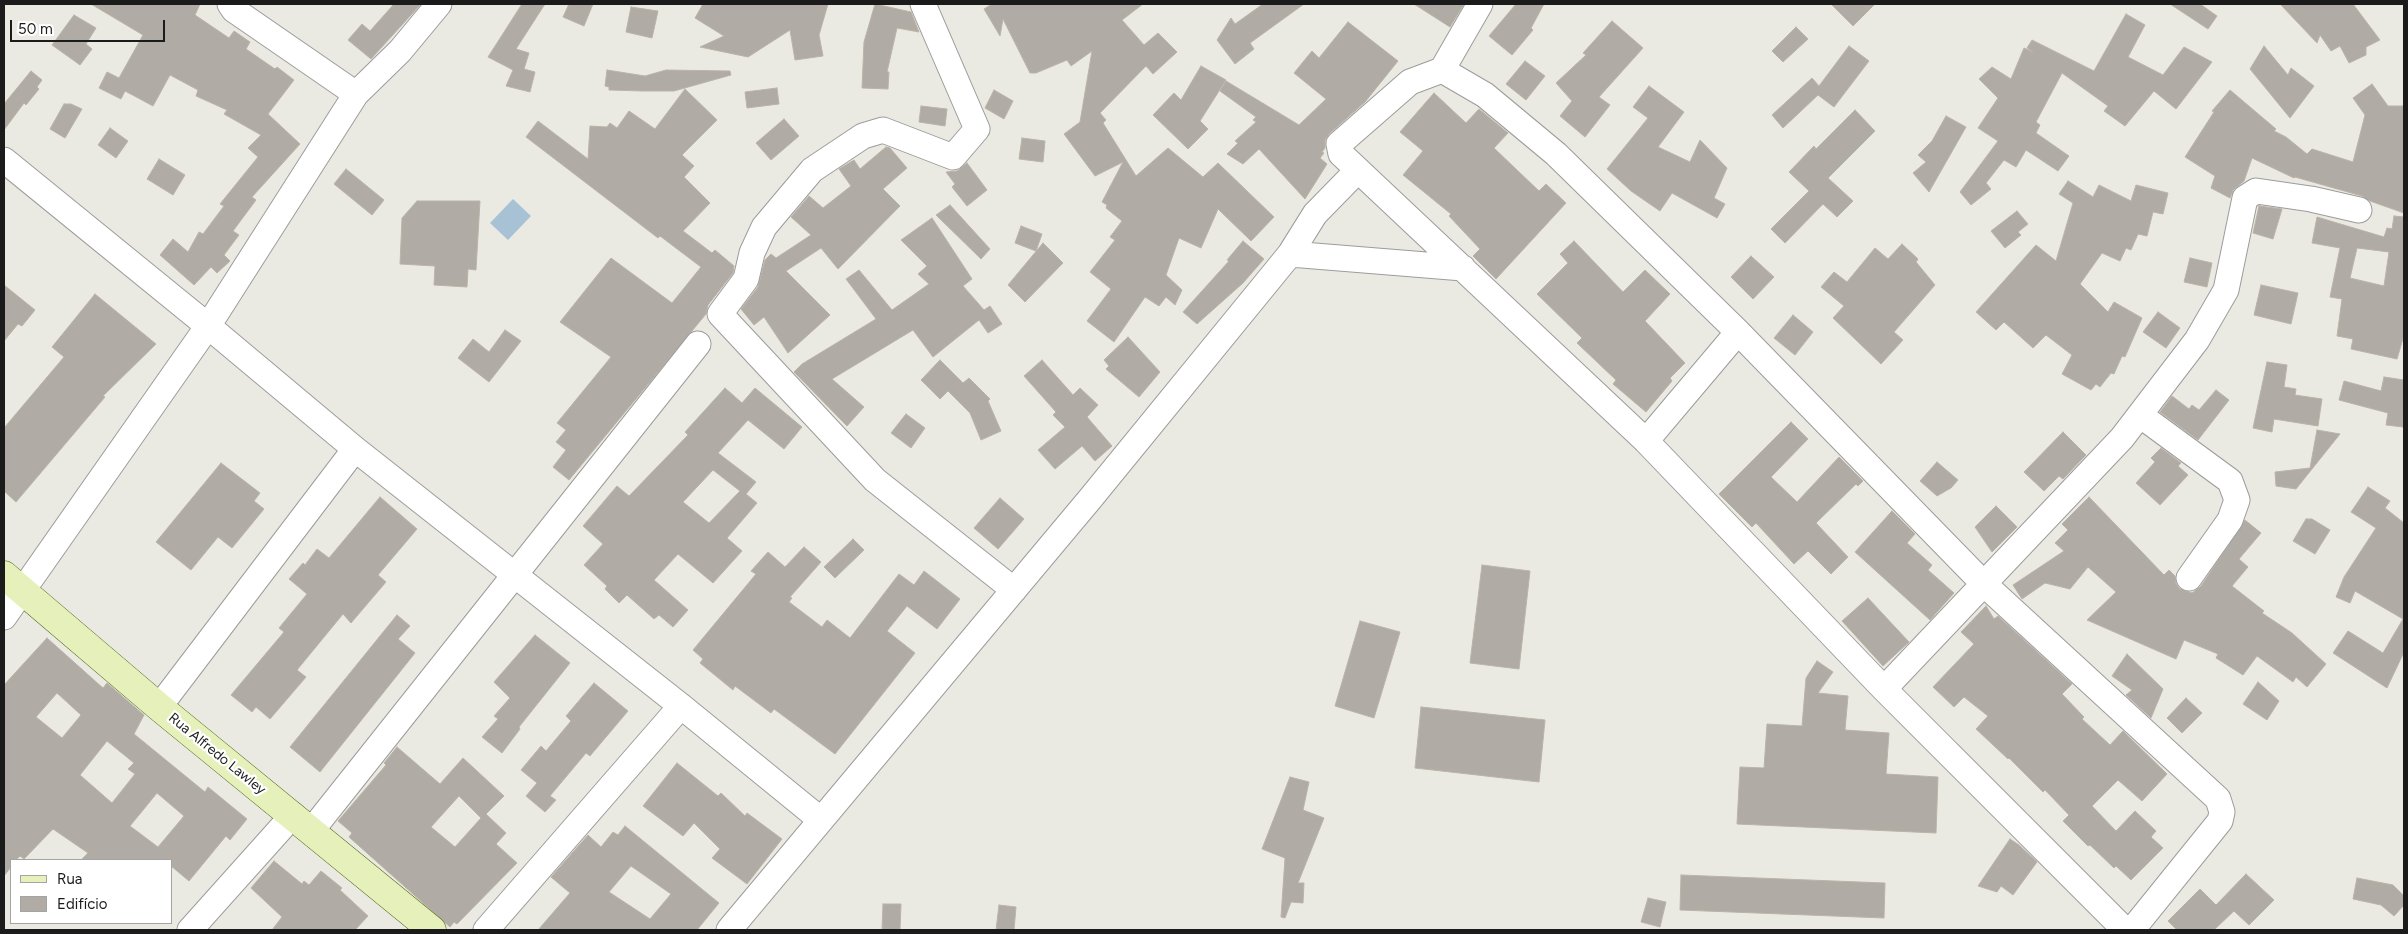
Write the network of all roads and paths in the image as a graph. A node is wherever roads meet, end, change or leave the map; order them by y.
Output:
1 (230, 4) edge
2 (439, 4) edge
3 (923, 4) edge
4 (1480, 4) edge
5 (1442, 70) junction
6 (356, 94) junction
7 (4, 160) edge
8 (1358, 170) junction
9 (2359, 210) dead end
10 (1290, 254) junction
11 (1463, 268) junction
12 (208, 326) junction
13 (1738, 332) junction
14 (698, 344) dead end
15 (2140, 415) junction
16 (1646, 441) junction
17 (355, 449) junction
18 (515, 576) junction
19 (2188, 578) dead end
20 (14, 583) edge
21 (1983, 583) junction
22 (1014, 590) junction
23 (4, 617) edge
24 (1884, 689) junction
25 (681, 706) junction
26 (159, 707) junction
27 (821, 820) junction
28 (302, 822) junction
29 (190, 930) edge
30 (432, 930) edge
31 (486, 930) edge
32 (729, 930) edge
33 (2125, 930) edge
34 (2132, 930) edge

1 - 6 street
2 - 6 street
3 - 22 street
4 - 5 street
5 - 8 street
5 - 13 street
6 - 12 street
7 - 12 street
8 - 10 street
8 - 11 street
9 - 15 street
10 - 11 street
10 - 22 street
11 - 16 street
12 - 17 street
12 - 20 street
13 - 16 street
13 - 21 street
14 - 18 street
15 - 19 street
15 - 21 street
16 - 24 street
17 - 18 street
17 - 26 street
18 - 25 street
18 - 28 street
20 - 23 street
20 - 26 main road, Rua Alfredo Lawley
21 - 24 street
21 - 34 street
22 - 27 street
24 - 33 street
25 - 27 street
25 - 31 street
26 - 28 main road, Rua Alfredo Lawley
27 - 32 street
28 - 29 street
28 - 30 main road, Rua Alfredo Lawley

